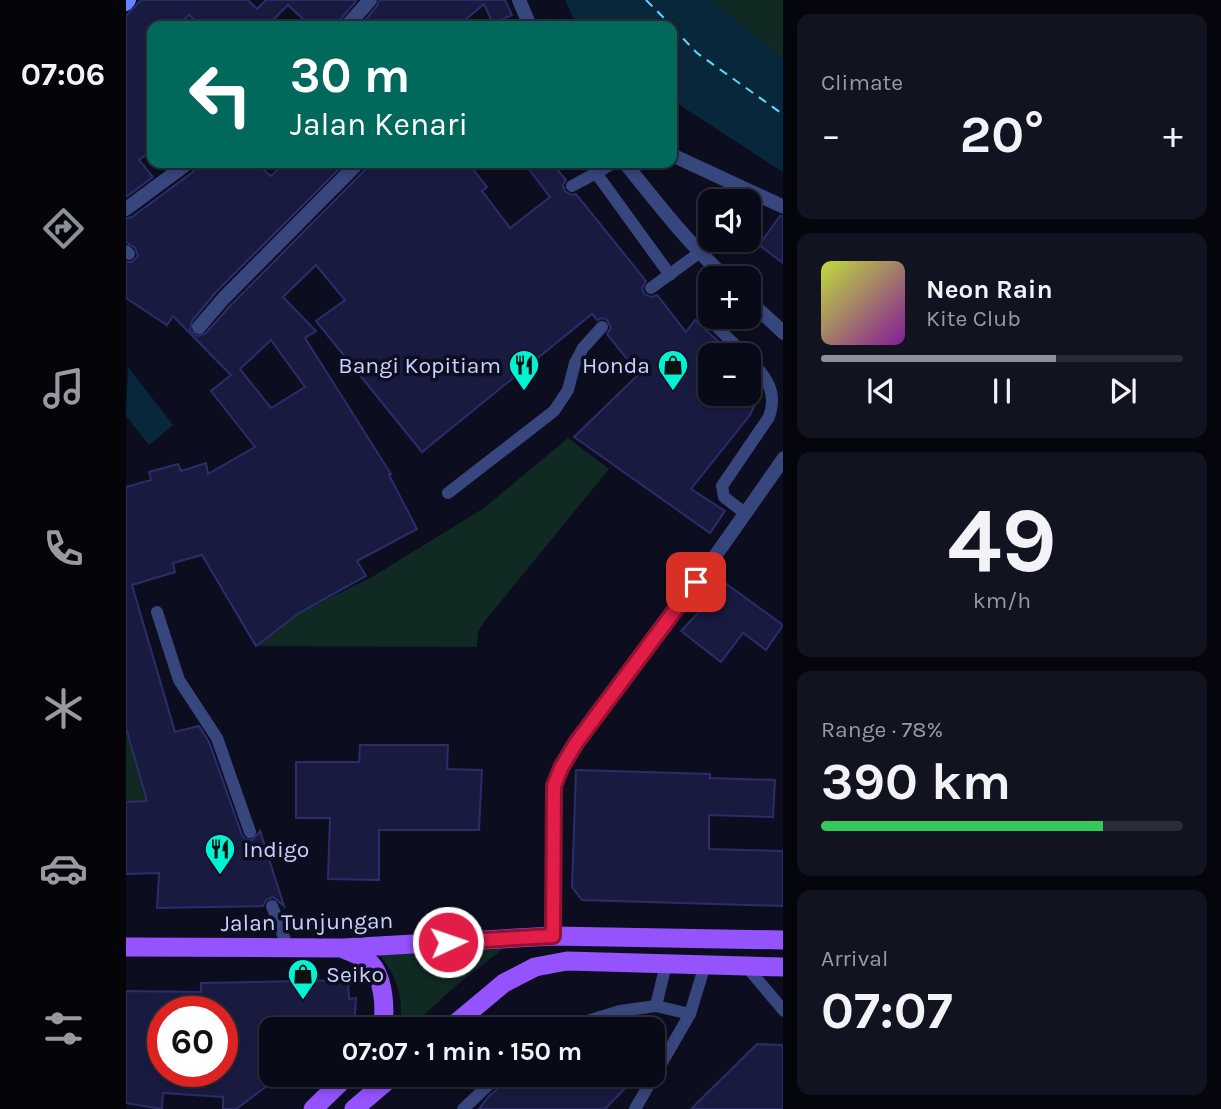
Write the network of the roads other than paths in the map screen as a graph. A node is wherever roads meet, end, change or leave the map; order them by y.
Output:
1 (370, 0) edge
2 (519, 0) edge
3 (351, 21) edge
4 (526, 21) edge
5 (677, 157) edge
6 (181, 168) edge
7 (353, 168) edge
8 (604, 168) edge
9 (629, 168) edge
10 (596, 173) junction
11 (572, 186) dead end
12 (783, 207) edge
13 (126, 209) edge
14 (699, 253) junction
15 (713, 266) edge
16 (670, 275) junction
17 (651, 288) dead end
18 (761, 312) edge
19 (199, 327) dead end
20 (602, 327) dead end
21 (719, 329) edge
22 (783, 333) edge
23 (733, 343) edge
24 (761, 371) edge
25 (783, 458) edge
26 (448, 493) dead end
27 (746, 514) junction
28 (157, 612) dead end
29 (250, 832) dead end
30 (272, 906) dead end
31 (553, 936) junction
32 (783, 940) edge
33 (126, 947) edge
34 (288, 948) junction
35 (343, 948) junction
36 (666, 964) junction
37 (705, 965) junction
38 (746, 966) junction
39 (783, 967) edge
40 (656, 1006) junction
41 (783, 1011) edge
42 (690, 1014) junction
43 (383, 1017) edge
44 (463, 1017) edge
45 (600, 1017) edge
46 (336, 1087) edge
47 (381, 1087) edge
48 (486, 1087) edge
49 (358, 1108) edge
50 (313, 1109) edge
51 (463, 1109) edge
52 (635, 1109) edge

1 - 3 street
2 - 4 street
5 - 12 street
6 - 13 street
7 - 19 street
8 - 10 lane
9 - 14 street
10 - 11 lane
10 - 16 lane
14 - 15 street
14 - 16 lane
16 - 17 lane
18 - 22 street
20 - 26 lane
21 - 23 lane
24 - 27 lane
25 - 27 street
27 - 31 street
28 - 29 lane
30 - 34 lane
31 - 32 main road, Jalan Tunjungan
31 - 35 main road, Jalan Tunjungan
33 - 34 main road, Jalan Tunjungan
34 - 35 main road, Jalan Tunjungan
35 - 43 main road
36 - 37 main road
36 - 40 lane
36 - 44 main road
37 - 38 main road
37 - 42 lane
38 - 39 main road
38 - 41 lane
40 - 42 lane
40 - 45 lane
42 - 52 lane
46 - 50 main road
47 - 49 main road
48 - 51 lane

